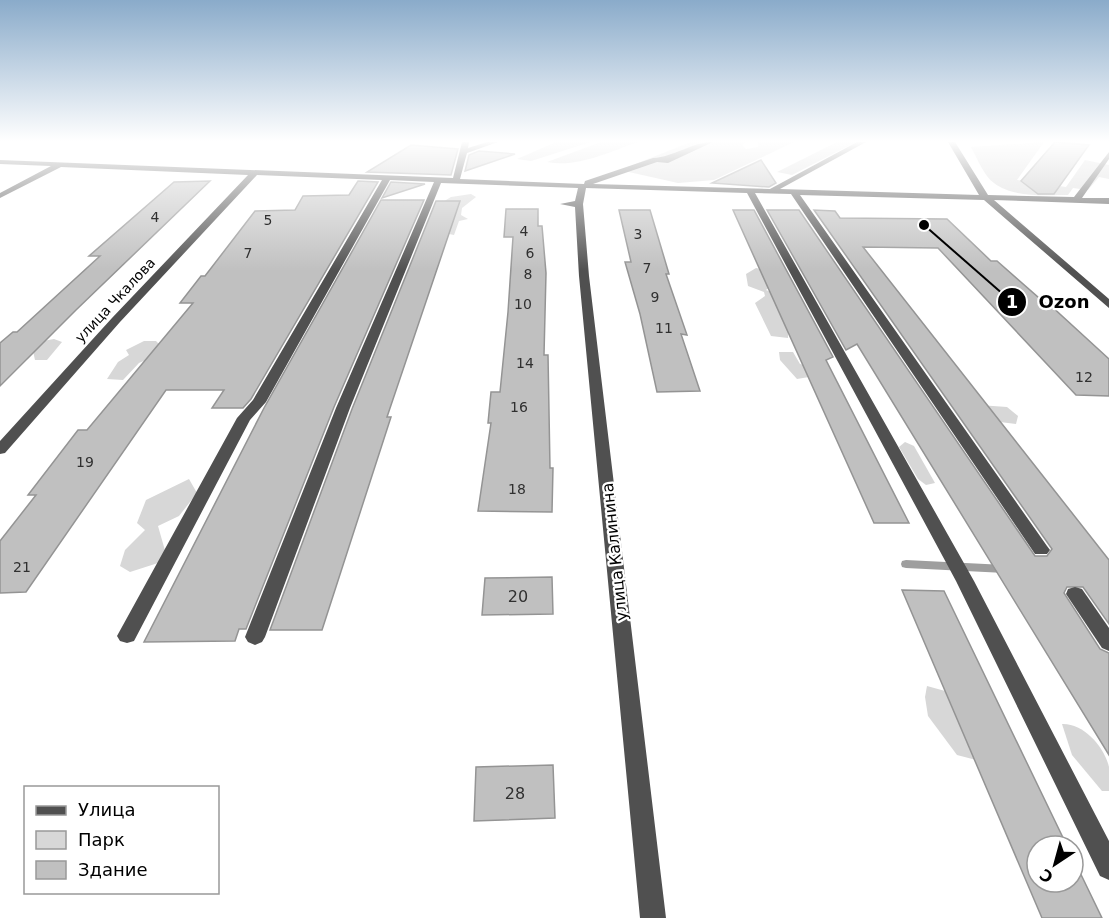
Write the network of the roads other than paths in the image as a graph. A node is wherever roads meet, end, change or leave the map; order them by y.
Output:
1 (21, 185) edge
2 (243, 185) edge
3 (384, 185) edge
4 (437, 185) edge
5 (558, 185) edge
6 (586, 185) edge
7 (783, 185) edge
8 (977, 185) edge
9 (1087, 185) edge
10 (583, 186) junction
11 (748, 190) junction
12 (771, 191) junction
13 (793, 191) junction
14 (983, 195) junction
15 (0, 196) edge
16 (1076, 200) junction
17 (1109, 201) edge
18 (1109, 305) edge
19 (0, 450) edge
20 (1041, 550) dead end
21 (1075, 594) dead end
22 (127, 636) dead end
23 (255, 637) dead end
24 (1109, 643) edge
25 (1109, 867) edge
26 (653, 918) edge

1 - 15 street
2 - 19 street, улица Чкалова
3 - 22 street
4 - 23 street
5 - 10 street
6 - 10 street
7 - 12 street
8 - 14 street
9 - 16 street
10 - 11 street
10 - 26 street, улица Калинина
11 - 12 street
11 - 25 street
12 - 13 street
13 - 14 street
13 - 20 street
14 - 16 street
14 - 18 street
16 - 17 street
21 - 24 street

